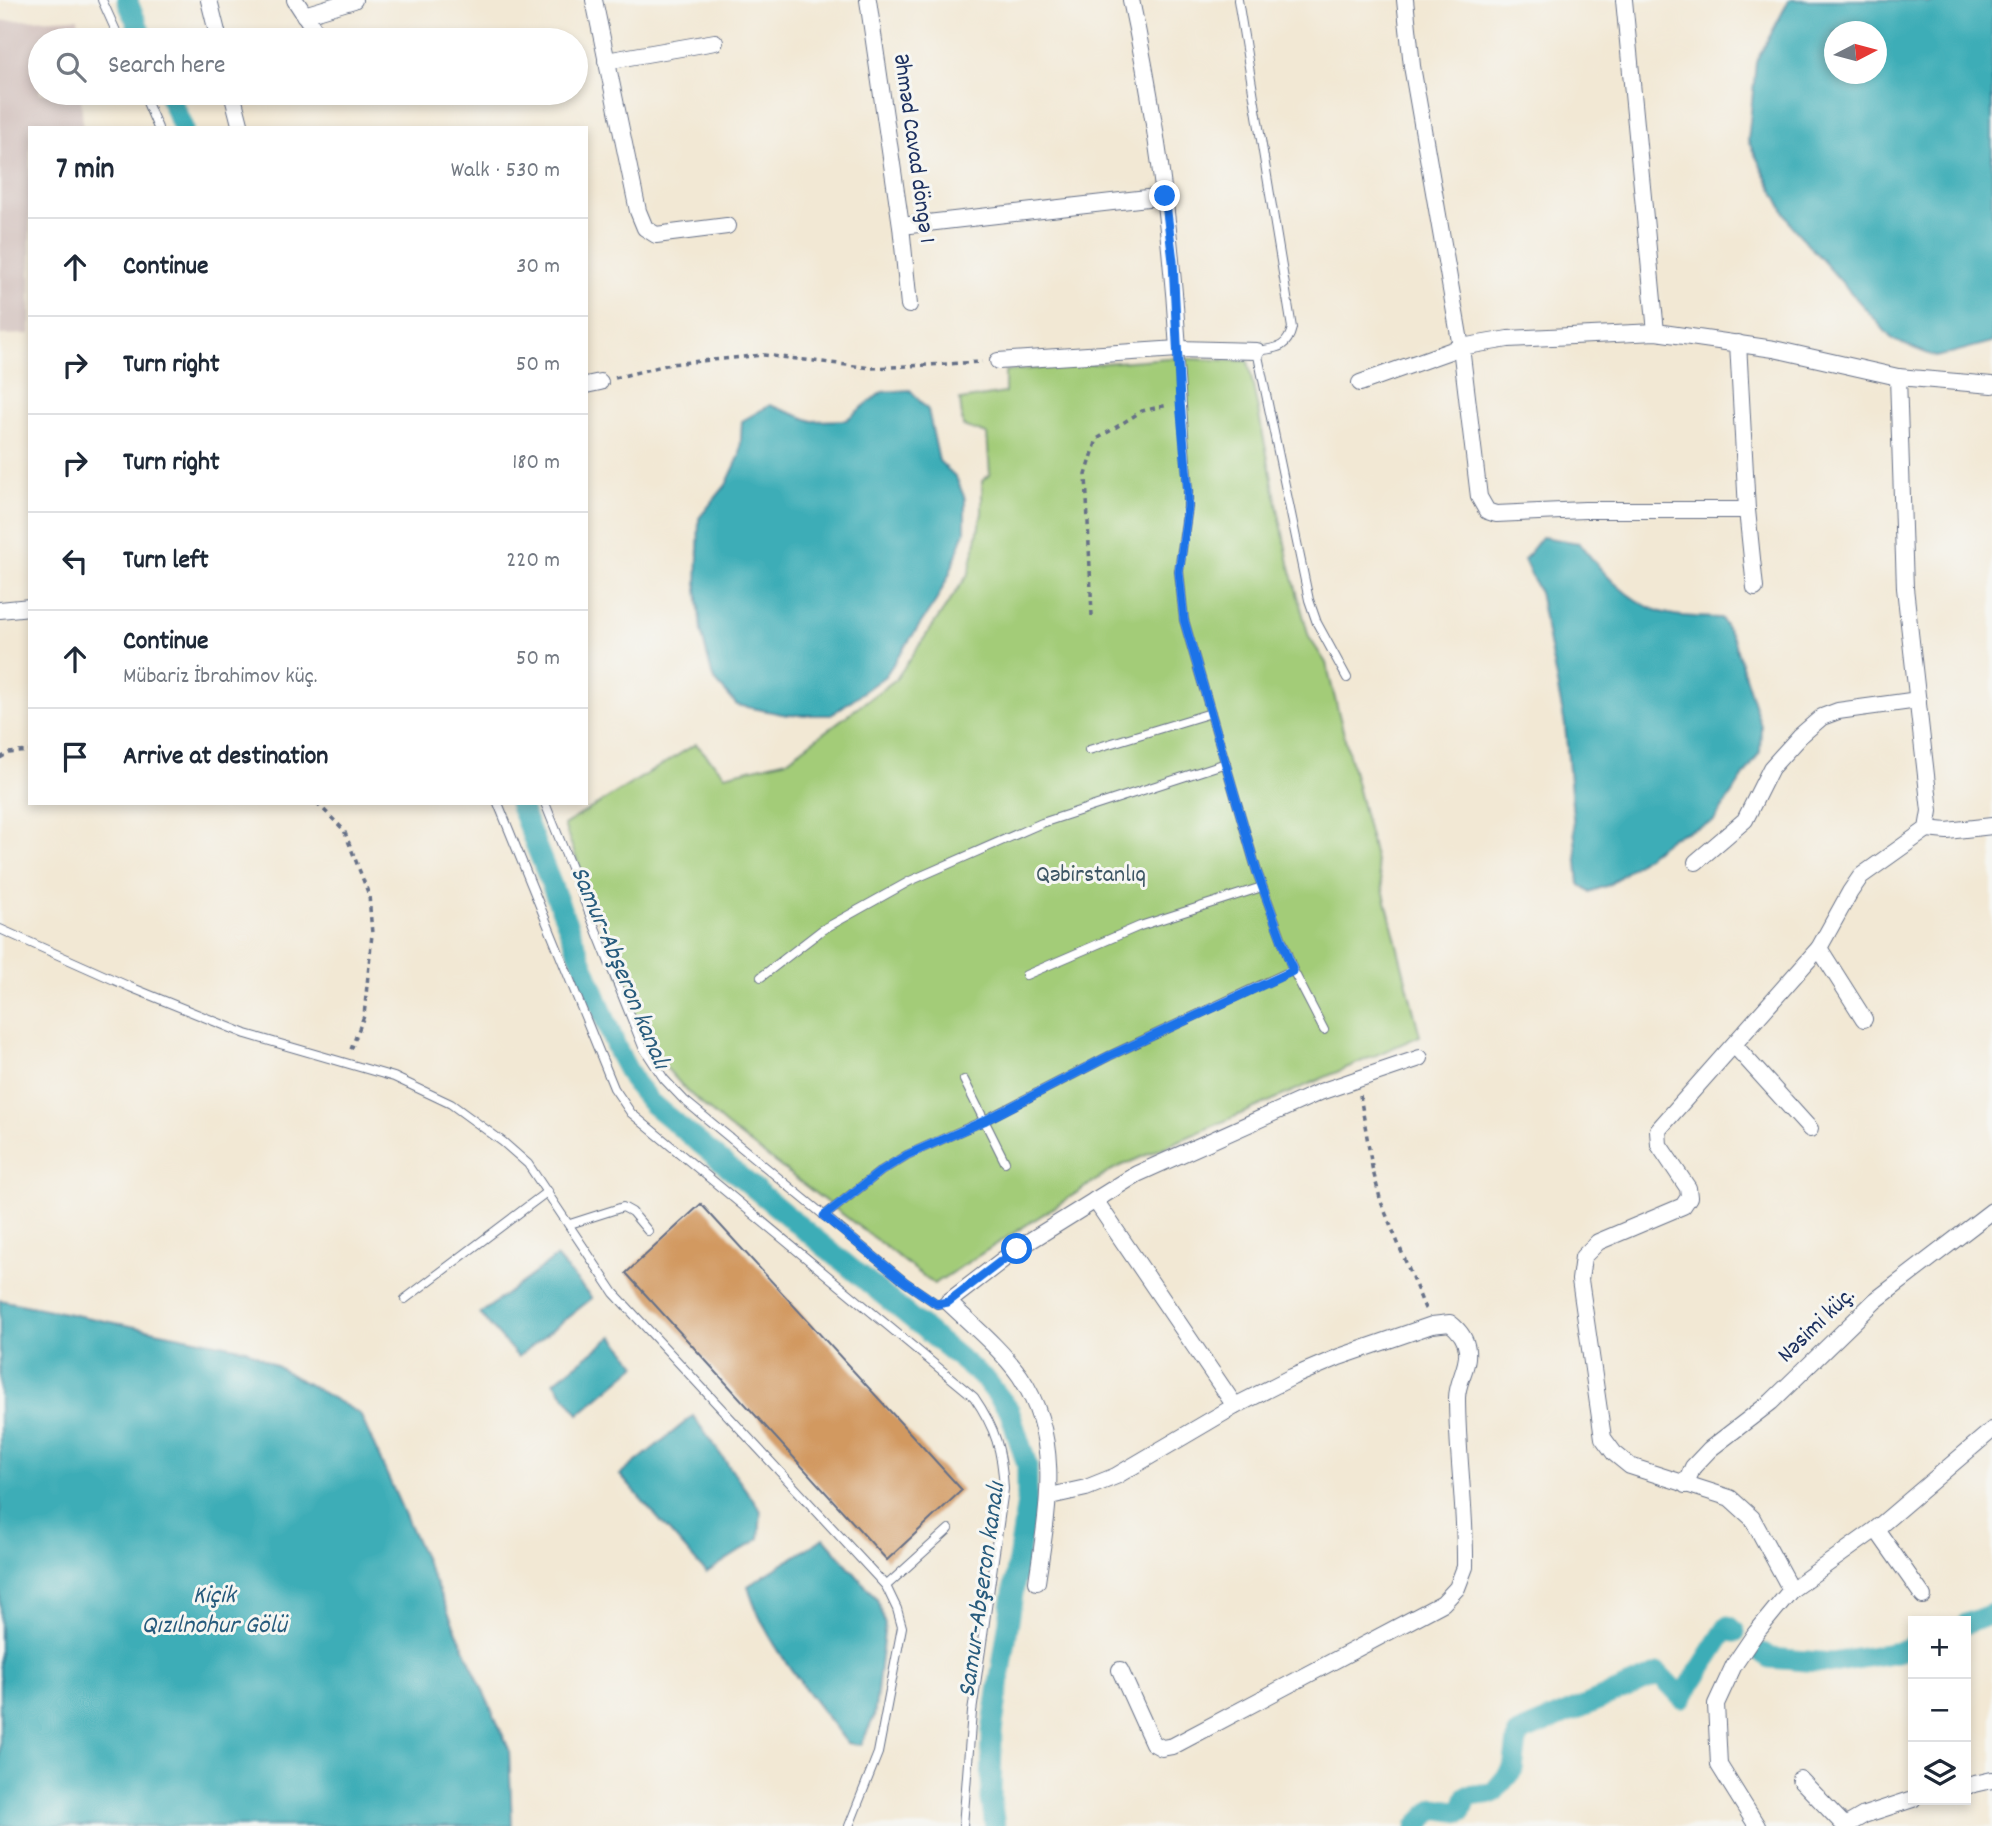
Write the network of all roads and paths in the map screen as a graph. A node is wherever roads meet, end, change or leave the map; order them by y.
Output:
1 (102, 0) edge
2 (209, 0) edge
3 (295, 0) edge
4 (354, 0) edge
5 (594, 0) edge
6 (868, 0) edge
7 (1131, 0) edge
8 (1238, 0) edge
9 (1405, 0) edge
10 (1624, 0) edge
11 (304, 15) junction
12 (115, 28) edge
13 (216, 28) edge
14 (313, 28) edge
15 (715, 42) dead end
16 (606, 61) junction
17 (148, 105) edge
18 (235, 105) edge
19 (157, 126) edge
20 (240, 126) edge
21 (1165, 196) junction
22 (727, 226) dead end
23 (901, 226) junction
24 (909, 305) dead end
25 (1657, 332) junction
26 (1738, 343) junction
27 (1461, 347) junction
28 (1178, 349) junction
29 (1256, 351) junction
30 (998, 361) joint
31 (1898, 377) junction
32 (593, 383) edge
33 (1360, 383) dead end
34 (1992, 385) edge
35 (1180, 402) junction
36 (1747, 510) junction
37 (1755, 588) dead end
38 (28, 607) edge
39 (0, 610) edge
40 (1092, 616) dead end
41 (1347, 678) dead end
42 (1918, 700) junction
43 (1211, 713) junction
44 (1089, 750) dead end
45 (28, 751) edge
46 (0, 758) edge
47 (1226, 763) junction
48 (319, 805) edge
49 (499, 805) edge
50 (546, 805) edge
51 (1992, 826) edge
52 (1927, 829) junction
53 (1696, 862) dead end
54 (1262, 887) junction
55 (0, 929) edge
56 (1819, 948) junction
57 (1293, 971) junction
58 (1026, 975) dead end
59 (761, 977) dead end
60 (1864, 1019) dead end
61 (1324, 1030) dead end
62 (1734, 1045) junction
63 (1420, 1058) dead end
64 (346, 1062) junction
65 (1357, 1079) junction
66 (964, 1080) dead end
67 (984, 1121) junction
68 (1810, 1129) dead end
69 (1004, 1162) dead end
70 (548, 1191) junction
71 (1094, 1200) junction
72 (1992, 1211) edge
73 (824, 1216) junction
74 (570, 1224) junction
75 (648, 1231) dead end
76 (405, 1299) dead end
77 (948, 1302) junction
78 (1432, 1325) junction
79 (1235, 1406) junction
80 (1992, 1430) edge
81 (1685, 1485) junction
82 (1049, 1496) junction
83 (949, 1529) dead end
84 (1876, 1529) junction
85 (1037, 1582) dead end
86 (886, 1586) junction
87 (1791, 1590) junction
88 (1923, 1595) dead end
89 (1120, 1670) dead end
90 (1800, 1779) dead end
91 (1992, 1780) edge
92 (1971, 1785) edge
93 (1908, 1801) edge
94 (849, 1826) edge
95 (963, 1826) edge
96 (1757, 1826) edge
97 (1845, 1826) edge

1 - 12 lane
2 - 13 street
3 - 11 street
4 - 11 street
5 - 16 street
6 - 23 street, Əhməd Cavad döngə 1
7 - 21 street
8 - 29 lane
9 - 27 street
10 - 25 street
11 - 14 street
15 - 16 street
16 - 22 street
17 - 19 lane
18 - 20 street
21 - 23 street
21 - 28 street
23 - 24 street, Əhməd Cavad döngə 1
25 - 26 street
25 - 27 street
26 - 31 street
26 - 36 street
27 - 33 street
27 - 36 street
28 - 29 street
28 - 30 street
28 - 35 lane
29 - 41 lane
30 - 32 path
31 - 34 street
31 - 42 street
35 - 40 path
35 - 43 lane
36 - 37 street
38 - 39 street
42 - 52 street
42 - 53 street
43 - 44 lane
43 - 47 lane
45 - 46 path
47 - 54 lane
47 - 59 lane
48 - 64 path
49 - 95 lane
50 - 73 lane
51 - 52 street
52 - 56 street
54 - 57 lane
54 - 58 lane
55 - 64 lane
56 - 60 street
56 - 62 street
57 - 61 lane
57 - 67 lane
62 - 68 street
62 - 81 street
63 - 65 street
64 - 70 lane
65 - 71 street
65 - 78 path
66 - 67 lane
67 - 69 lane
67 - 73 lane
70 - 74 lane
70 - 76 lane
71 - 77 street
71 - 79 street
72 - 81 street, Nəsimi küç.
73 - 77 lane
74 - 75 lane
74 - 86 lane
77 - 82 street
78 - 79 street
78 - 89 street
79 - 82 street
80 - 84 street
81 - 87 street
82 - 85 street
83 - 86 lane
84 - 87 street
84 - 88 street
86 - 94 lane
87 - 96 street
90 - 97 street
91 - 92 street
93 - 97 street

